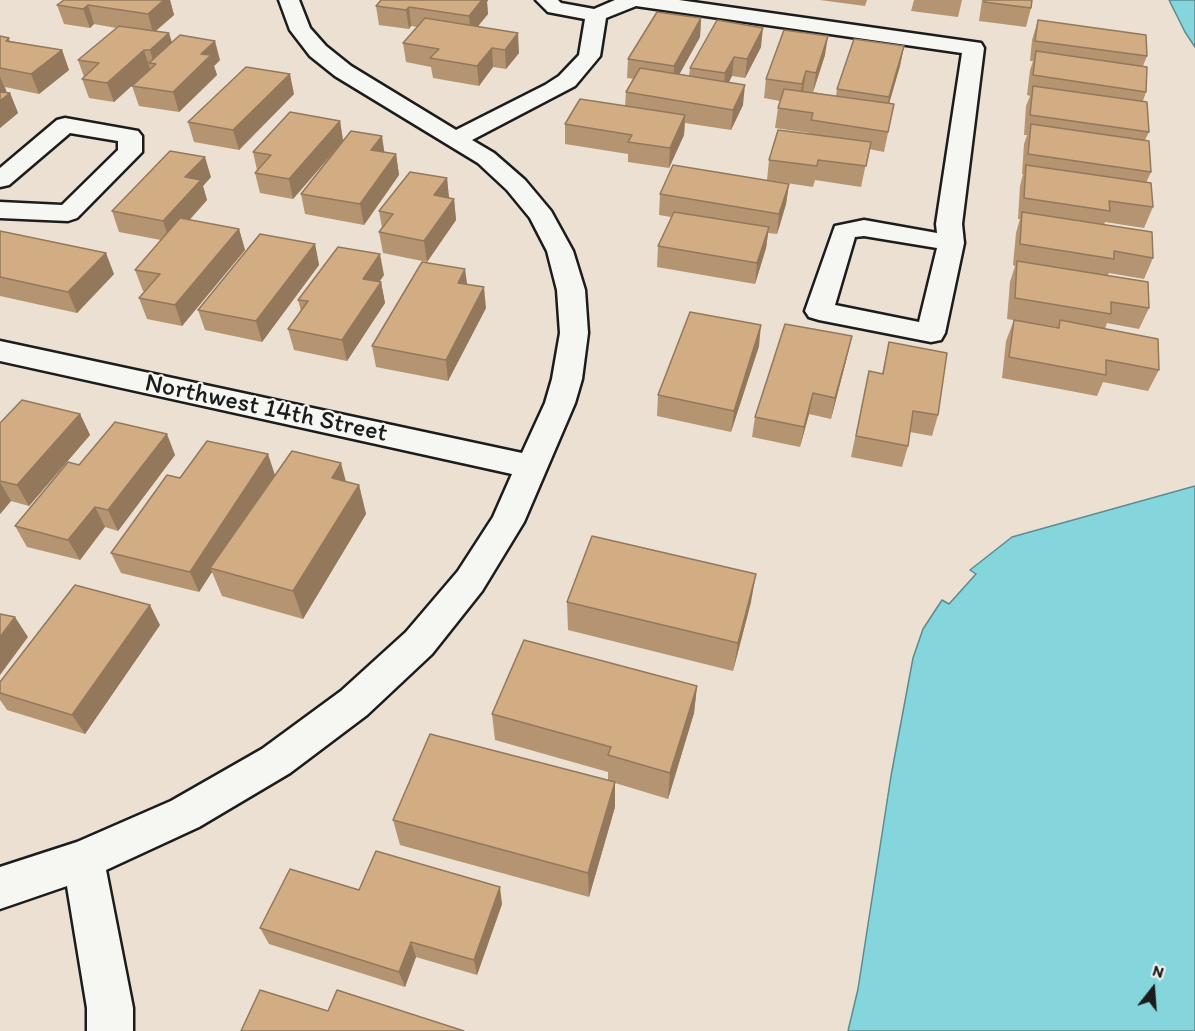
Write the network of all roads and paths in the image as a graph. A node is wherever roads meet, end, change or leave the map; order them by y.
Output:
1 (289, 0) edge
2 (546, 0) edge
3 (635, 0) edge
4 (596, 15) junction
5 (456, 138) junction
6 (0, 180) edge
7 (0, 210) edge
8 (951, 243) junction
9 (0, 351) edge
10 (532, 467) junction
11 (83, 860) junction
12 (0, 888) edge
13 (110, 1031) edge

1 - 5 street
2 - 4 street
3 - 4 street
3 - 8 street
4 - 5 street
5 - 10 street
6 - 7 street
8 - 8 street
9 - 10 street, Northwest 14th Street
10 - 11 street
11 - 12 street
11 - 13 street

